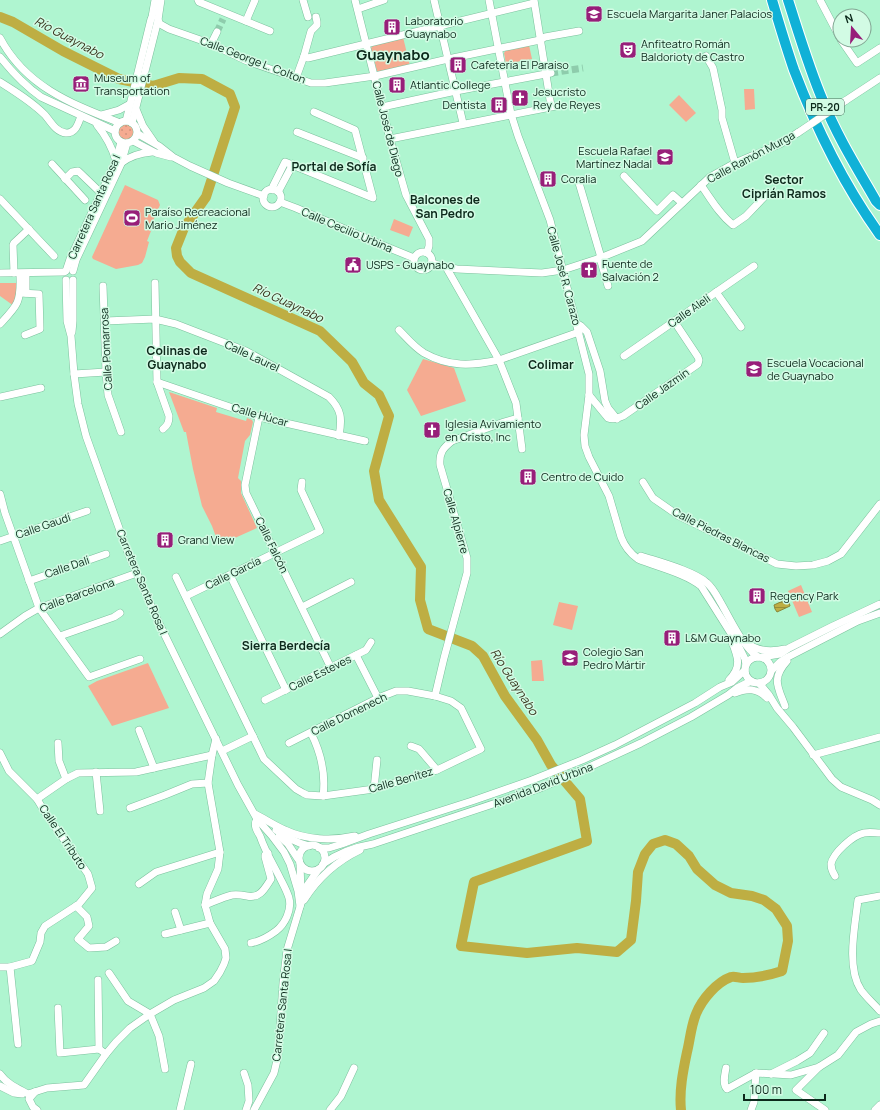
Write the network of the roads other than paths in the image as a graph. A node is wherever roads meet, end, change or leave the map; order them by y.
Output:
1 (155, 0) edge
2 (161, 0) edge
3 (198, 0) edge
4 (255, 0) edge
5 (303, 0) edge
6 (355, 0) edge
7 (384, 0) edge
8 (434, 0) edge
9 (489, 0) edge
10 (772, 0) edge
11 (788, 0) edge
12 (820, 0) edge
13 (534, 1) edge
14 (358, 10) junction
15 (492, 13) junction
16 (308, 17) dead end
17 (316, 17) dead end
18 (155, 19) junction
19 (246, 21) junction
20 (832, 23) edge
21 (440, 26) junction
22 (270, 31) dead end
23 (579, 31) dead end
24 (217, 32) tunnel mouth
25 (540, 40) junction
26 (2, 41) edge
27 (211, 44) junction
28 (367, 44) junction
29 (499, 48) junction
30 (846, 48) edge
31 (880, 48) edge
32 (304, 56) junction
33 (706, 56) dead end
34 (0, 57) edge
35 (448, 59) junction
36 (548, 74) junction
37 (375, 76) junction
38 (296, 78) junction
39 (880, 78) edge
40 (0, 82) edge
41 (505, 82) junction
42 (456, 91) junction
43 (133, 106) junction
44 (382, 107) junction
45 (314, 112) dead end
46 (511, 114) junction
47 (100, 115) junction
48 (81, 116) junction
49 (126, 122) junction
50 (96, 123) junction
51 (463, 123) junction
52 (115, 131) junction
53 (297, 132) dead end
54 (138, 134) junction
55 (390, 139) junction
56 (842, 141) junction
57 (127, 142) junction
58 (155, 143) junction
59 (152, 152) junction
60 (173, 157) junction
61 (363, 158) junction
62 (118, 162) junction
63 (735, 163) junction
64 (52, 164) dead end
65 (624, 176) dead end
66 (65, 179) junction
67 (579, 183) dead end
68 (701, 185) junction
69 (276, 191) junction
70 (101, 193) junction
71 (768, 193) dead end
72 (880, 194) edge
73 (264, 196) junction
74 (0, 199) edge
75 (85, 200) dead end
76 (280, 202) junction
77 (682, 203) junction
78 (880, 205) edge
79 (29, 229) junction
80 (880, 235) edge
81 (427, 253) junction
82 (54, 256) dead end
83 (414, 258) junction
84 (600, 258) junction
85 (431, 263) junction
86 (754, 266) dead end
87 (446, 267) junction
88 (563, 270) junction
89 (0, 273) edge
90 (68, 275) junction
91 (20, 276) junction
92 (0, 278) edge
93 (155, 283) dead end
94 (103, 286) dead end
95 (608, 286) dead end
96 (716, 292) junction
97 (23, 293) junction
98 (155, 319) junction
99 (105, 321) junction
100 (674, 321) junction
101 (576, 323) junction
102 (0, 324) edge
103 (741, 327) dead end
104 (399, 330) dead end
105 (579, 332) junction
106 (25, 335) dead end
107 (624, 356) dead end
108 (499, 360) junction
109 (106, 372) junction
110 (74, 374) junction
111 (157, 382) junction
112 (41, 388) dead end
113 (589, 395) junction
114 (0, 397) edge
115 (259, 417) junction
116 (518, 418) junction
117 (618, 419) junction
118 (163, 429) dead end
119 (121, 432) dead end
120 (339, 436) junction
121 (365, 441) dead end
122 (522, 449) dead end
123 (302, 482) dead end
124 (643, 482) dead end
125 (0, 494) edge
126 (880, 504) edge
127 (87, 511) dead end
128 (13, 536) junction
129 (0, 541) edge
130 (629, 550) junction
131 (275, 553) junction
132 (106, 554) dead end
133 (137, 573) junction
134 (230, 575) junction
135 (176, 578) dead end
136 (29, 581) junction
137 (351, 582) dead end
138 (186, 596) junction
139 (880, 604) edge
140 (39, 608) junction
141 (302, 608) junction
142 (120, 613) dead end
143 (880, 613) edge
144 (728, 628) junction
145 (0, 634) edge
146 (60, 636) junction
147 (741, 637) junction
148 (371, 642) dead end
149 (789, 648) junction
150 (797, 652) junction
151 (356, 655) junction
152 (760, 657) junction
153 (140, 659) dead end
154 (745, 667) junction
155 (331, 668) junction
156 (771, 672) junction
157 (756, 683) junction
158 (720, 687) junction
159 (286, 690) junction
160 (728, 695) junction
161 (435, 696) junction
162 (378, 698) junction
163 (265, 700) dead end
164 (785, 706) junction
165 (777, 708) junction
166 (794, 727) junction
167 (139, 730) dead end
168 (311, 733) junction
169 (253, 736) junction
170 (880, 737) edge
171 (216, 740) junction
172 (289, 743) dead end
173 (58, 744) dead end
174 (411, 746) dead end
175 (222, 751) junction
176 (0, 753) edge
177 (212, 755) junction
178 (813, 755) junction
179 (377, 760) dead end
180 (154, 768) junction
181 (437, 770) junction
182 (96, 772) junction
183 (66, 779) junction
184 (208, 783) junction
185 (374, 789) junction
186 (323, 796) junction
187 (37, 799) junction
188 (880, 805) edge
189 (130, 808) dead end
190 (100, 811) dead end
191 (255, 816) junction
192 (880, 833) edge
193 (369, 834) junction
194 (373, 844) junction
195 (309, 846) junction
196 (319, 848) junction
197 (220, 852) junction
198 (268, 853) junction
199 (299, 862) junction
200 (323, 864) junction
201 (318, 870) junction
202 (835, 876) dead end
203 (139, 884) dead end
204 (880, 896) edge
205 (205, 905) junction
206 (76, 906) junction
207 (300, 906) junction
208 (174, 912) dead end
209 (210, 923) junction
210 (181, 930) junction
211 (165, 934) dead end
212 (116, 941) dead end
213 (251, 943) dead end
214 (0, 967) edge
215 (10, 967) junction
216 (109, 973) dead end
217 (98, 980) dead end
218 (58, 1008) dead end
219 (880, 1011) edge
220 (150, 1014) junction
221 (880, 1021) edge
222 (824, 1034) dead end
223 (18, 1044) dead end
224 (99, 1049) junction
225 (106, 1054) junction
226 (191, 1064) dead end
227 (820, 1067) junction
228 (354, 1068) dead end
229 (726, 1068) dead end
230 (164, 1069) dead end
231 (244, 1073) dead end
232 (756, 1073) junction
233 (0, 1074) edge
234 (771, 1074) junction
235 (0, 1086) edge
236 (31, 1093) junction
237 (880, 1106) edge
238 (37, 1110) edge
239 (180, 1110) edge
240 (246, 1110) edge
241 (254, 1110) edge
242 (330, 1110) edge
243 (751, 1110) edge
244 (825, 1110) edge
245 (875, 1110) edge

1 - 18 street
2 - 18 street
3 - 19 street
4 - 19 street
5 - 16 street
6 - 14 street, Calle José de Diego
7 - 14 street
8 - 21 street
9 - 15 street, Calle José R. Carazo
10 - 80 highway, PR-20
11 - 56 highway, PR-20
12 - 20 street
13 - 15 street
13 - 25 street
14 - 28 street, Calle José de Diego
15 - 21 street
15 - 29 street, Calle José R. Carazo
17 - 32 street
18 - 27 street, Calle George L. Colton
18 - 43 street
19 - 22 street
21 - 28 street
21 - 35 street
23 - 25 street, Calle George L. Colton
24 - 27 street
25 - 29 street, Calle George L. Colton
25 - 36 street
26 - 47 street
27 - 38 street, Calle George L. Colton
28 - 32 street
28 - 37 street, Calle José de Diego
29 - 35 street, Calle George L. Colton
29 - 41 street, Calle José R. Carazo
30 - 31 street
32 - 38 street
33 - 63 street
34 - 48 street
35 - 37 street, Calle George L. Colton
35 - 42 street
36 - 41 street
36 - 46 street
37 - 38 street, Calle George L. Colton
37 - 44 street, Calle José de Diego
39 - 63 street, Calle Ramón Murga, bridge
40 - 48 street
41 - 42 street
41 - 46 street, Calle José R. Carazo
42 - 44 street
42 - 51 street
43 - 47 street
43 - 49 street
43 - 58 street
44 - 55 street, Calle José de Diego
45 - 61 street
46 - 51 street
46 - 88 street, Calle José R. Carazo
47 - 49 street
48 - 50 street
49 - 52 street
49 - 54 street
50 - 52 street
50 - 62 street
51 - 55 street
52 - 57 street
53 - 61 street
54 - 57 street
54 - 58 street, Calle Cecilio Urbina
55 - 81 street, Calle José de Diego
56 - 72 highway
56 - 78 highway, PR-20
57 - 59 street, Calle Cecilio Urbina
57 - 62 street, Carretera Santa Rosa I
58 - 60 street, Calle Cecilio Urbina
59 - 60 street, Calle Cecilio Urbina
59 - 62 street
60 - 73 street, Calle Cecilio Urbina
61 - 69 street
62 - 70 street, Carretera Santa Rosa I
62 - 90 street, Carretera Santa Rosa I
63 - 68 street, Calle Ramón Murga
64 - 66 street
65 - 77 street
66 - 70 street
66 - 75 street
67 - 84 street
68 - 71 street
68 - 77 street, Calle Ramón Murga
69 - 73 street
69 - 76 street
70 - 90 street, Carretera Santa Rosa I
73 - 76 street, Calle Cecilio Urbina
74 - 79 street
76 - 83 street, Calle Cecilio Urbina
77 - 84 street, Calle Ramón Murga
79 - 82 street
79 - 91 street
81 - 83 street
81 - 85 street
83 - 85 street, Calle Cecilio Urbina
84 - 88 street, Calle Ramón Murga
84 - 95 street
85 - 87 street, Calle Cecilio Urbina
86 - 96 street, Calle Alelí
87 - 88 street, Calle Cecilio Urbina
87 - 108 street
88 - 101 street, Calle José R. Carazo
89 - 91 street
90 - 91 street
90 - 91 street
90 - 110 street, Carretera Santa Rosa I
91 - 92 street
91 - 97 street
93 - 98 street
94 - 99 street, Calle Pomarrosa
96 - 100 street, Calle Alelí
96 - 103 street
97 - 102 street
97 - 106 street
98 - 99 street, Calle Laurel
98 - 111 street
98 - 120 street, Calle Laurel
99 - 109 street, Calle Pomarrosa
100 - 107 street, Calle Alelí
100 - 117 street, Calle Jazmín
101 - 105 street, Calle José R. Carazo
101 - 117 street
104 - 108 street
105 - 108 street
105 - 113 street, Calle José R. Carazo
108 - 116 street
109 - 110 street
109 - 119 street, Calle Pomarrosa
110 - 133 street, Carretera Santa Rosa I
111 - 115 street, Calle Húcar
111 - 118 street
112 - 114 street
113 - 117 street
113 - 130 street, Calle José R. Carazo
115 - 120 street, Calle Húcar
115 - 131 street, Calle Falcón
116 - 122 street
116 - 161 street, Calle Alpierre
120 - 121 street, Calle Húcar
123 - 131 street, Calle García
124 - 126 street, Calle Piedras Blancas
125 - 128 street
127 - 128 street, Calle Gaudí
128 - 129 street, Calle Gaudí
128 - 136 street
130 - 144 street, Calle José R. Carazo
130 - 147 street
131 - 134 street, Calle García
131 - 141 street, Calle Falcón
132 - 136 street, Calle Dalí
133 - 140 street, Calle Barcelona
133 - 171 street, Carretera Santa Rosa I
134 - 138 street, Calle García
134 - 159 street
135 - 138 street, Calle Benítez
136 - 140 street
137 - 141 street
138 - 169 street, Calle Benítez
139 - 149 street
140 - 145 street, Calle Barcelona
140 - 146 street
141 - 155 street, Calle Falcón
142 - 146 street
143 - 150 street
144 - 154 street, Calle José R. Carazo
144 - 158 street
146 - 153 street
147 - 149 street
147 - 152 street
148 - 151 street, Calle Esteves
149 - 152 street
150 - 156 street
150 - 164 street
151 - 155 street, Calle Esteves
151 - 162 street
152 - 154 street
152 - 156 street
154 - 157 street
154 - 158 street, Avenida David Urbina
155 - 159 street, Calle Esteves
156 - 157 street
156 - 164 street
157 - 160 street, Avenida David Urbina
157 - 165 street
158 - 193 street, Avenida David Urbina
159 - 163 street, Calle Esteves
160 - 165 street
160 - 194 street, Avenida David Urbina
161 - 162 street, Calle Domenech
161 - 181 street, Calle Benítez
162 - 168 street, Calle Domenech
164 - 166 street
165 - 166 street
166 - 178 street
167 - 180 street
168 - 172 street, Calle Domenech
168 - 186 street
169 - 175 street
169 - 186 street, Calle Benítez
170 - 178 street
171 - 175 street, Carretera Santa Rosa I
171 - 177 street
173 - 183 street
174 - 181 street
175 - 191 street, Carretera Santa Rosa I
176 - 187 street
177 - 180 street
177 - 184 street
178 - 188 street
179 - 185 street
180 - 182 street
181 - 185 street, Calle Benítez
182 - 183 street
182 - 190 street
183 - 187 street
184 - 189 street
184 - 197 street
185 - 186 street, Calle Benítez
187 - 206 street, Calle El Tributo
191 - 193 street
191 - 195 street, Carretera Santa Rosa I
191 - 198 street
191 - 199 street, Carretera Santa Rosa I
191 - 207 street, Carretera Santa Rosa I
192 - 202 street
193 - 196 street, Avenida David Urbina
194 - 200 street, Avenida David Urbina
194 - 207 street
195 - 196 street
195 - 199 street
196 - 200 street
197 - 203 street
197 - 205 street
198 - 205 street
198 - 213 street
199 - 201 street
199 - 207 street
200 - 201 street
201 - 207 street
204 - 219 street
205 - 209 street
206 - 212 street
206 - 215 street, Calle El Tributo
207 - 241 street, Carretera Santa Rosa I
208 - 210 street
209 - 210 street
209 - 220 street
210 - 211 street
214 - 215 street, Calle El Tributo
215 - 223 street
216 - 220 street
217 - 224 street
218 - 224 street
220 - 225 street
220 - 230 street
221 - 227 street
222 - 234 street
224 - 225 street
225 - 236 street
226 - 239 street
227 - 234 street
227 - 244 street
228 - 242 street
229 - 232 street
231 - 240 street
232 - 234 street
232 - 243 street
233 - 236 street
235 - 236 street
236 - 238 street
237 - 245 street

